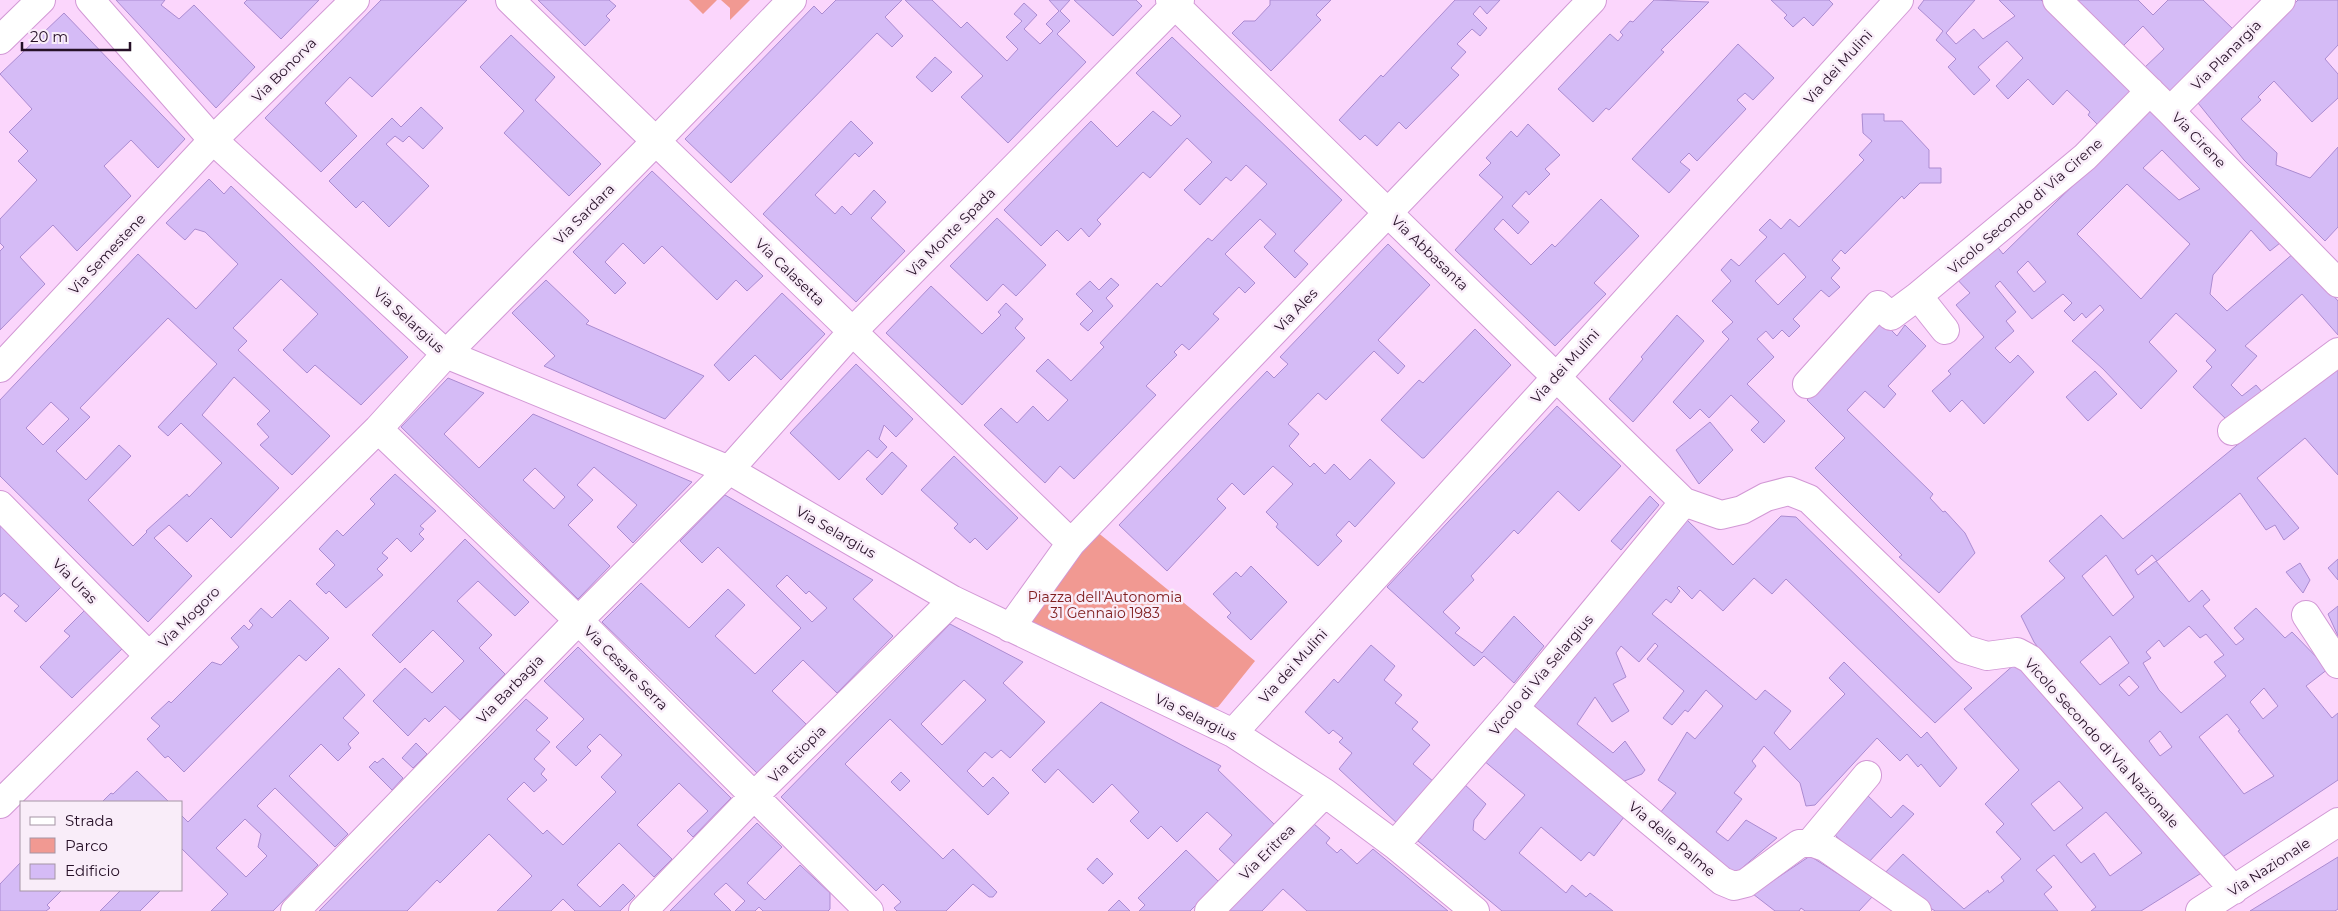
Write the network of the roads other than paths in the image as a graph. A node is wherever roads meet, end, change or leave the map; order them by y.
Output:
1 (41, 0) edge
2 (90, 0) edge
3 (355, 0) edge
4 (510, 0) edge
5 (792, 0) edge
6 (1592, 0) edge
7 (1899, 0) edge
8 (2057, 0) edge
9 (2281, 0) edge
10 (1175, 2) edge
11 (0, 40) edge
12 (2150, 91) junction
13 (2170, 110) junction
14 (213, 140) junction
15 (656, 142) junction
16 (1389, 214) junction
17 (2338, 283) edge
18 (1918, 296) junction
19 (1945, 330) dead end
20 (852, 332) junction
21 (2338, 352) edge
22 (446, 354) junction
23 (0, 368) edge
24 (1556, 375) junction
25 (1807, 384) dead end
26 (378, 429) junction
27 (2232, 431) dead end
28 (729, 470) junction
29 (1684, 502) junction
30 (0, 506) edge
31 (1071, 543) junction
32 (953, 600) junction
33 (2306, 615) dead end
34 (578, 620) junction
35 (1010, 628) junction
36 (149, 656) junction
37 (2338, 664) edge
38 (1514, 708) junction
39 (1233, 733) junction
40 (1867, 775) dead end
41 (1325, 793) junction
42 (754, 796) junction
43 (0, 804) edge
44 (2338, 823) edge
45 (1811, 842) junction
46 (1395, 845) junction
47 (2234, 890) junction
48 (861, 908) edge
49 (294, 911) edge
50 (643, 911) edge
51 (1210, 911) edge
52 (1475, 911) edge
53 (1916, 911) edge
54 (2200, 911) edge

1 - 11 street
2 - 14 street, Via Selargius
3 - 14 street, Via Bonorva
4 - 15 street, Via Calasetta
5 - 15 street, Via Sardara
6 - 16 street, Via Ales
7 - 24 street, Via dei Mulini
8 - 12 street, Via Cirene
9 - 13 street, Via Planargia
10 - 16 street, Via Abbasanta
10 - 20 street, Via Monte Spada
12 - 13 street, Via Cirene
12 - 18 street, Vicolo Secondo di Via Cirene
13 - 17 street, Via Cirene
14 - 22 street, Via Selargius
14 - 23 street, Via Semestene
15 - 20 street, Via Calasetta
15 - 22 street, Via Sardara
16 - 24 street, Via Abbasanta
16 - 31 street, Via Ales
18 - 19 street
18 - 25 street, Vicolo Secondo di Via Cirene
20 - 28 street, Via Monte Spada
20 - 31 street, Via Calasetta
21 - 27 street
22 - 26 street, Via Sardara
22 - 28 street, Via Selargius
24 - 29 street, Via Abbasanta
24 - 39 street, Via dei Mulini
26 - 34 street, Via Cesare Serra
26 - 36 street, Via Mogoro
28 - 32 street, Via Selargius
28 - 34 street, Via Barbagia
29 - 38 street, Vicolo di Via Selargius
29 - 47 street, Vicolo Secondo di Via Nazionale
30 - 36 street, Via Uras
31 - 35 street, Via Ales
32 - 35 street, Via Selargius
32 - 42 street, Via Etiopia
33 - 37 street
34 - 42 street, Via Cesare Serra
34 - 49 street, Via Barbagia
35 - 39 street, Via Selargius
36 - 43 street, Via Mogoro
38 - 45 street, Via delle Palme
38 - 46 street, Vicolo di Via Selargius
39 - 41 street, Via Selargius
40 - 45 street
41 - 46 street, Via Selargius
41 - 51 street, Via Eritrea
42 - 48 street, Via Cesare Serra
42 - 50 street, Via Etiopia
44 - 47 street, Via Nazionale
45 - 53 street
46 - 52 street, Via Selargius
47 - 54 street, Via Nazionale

